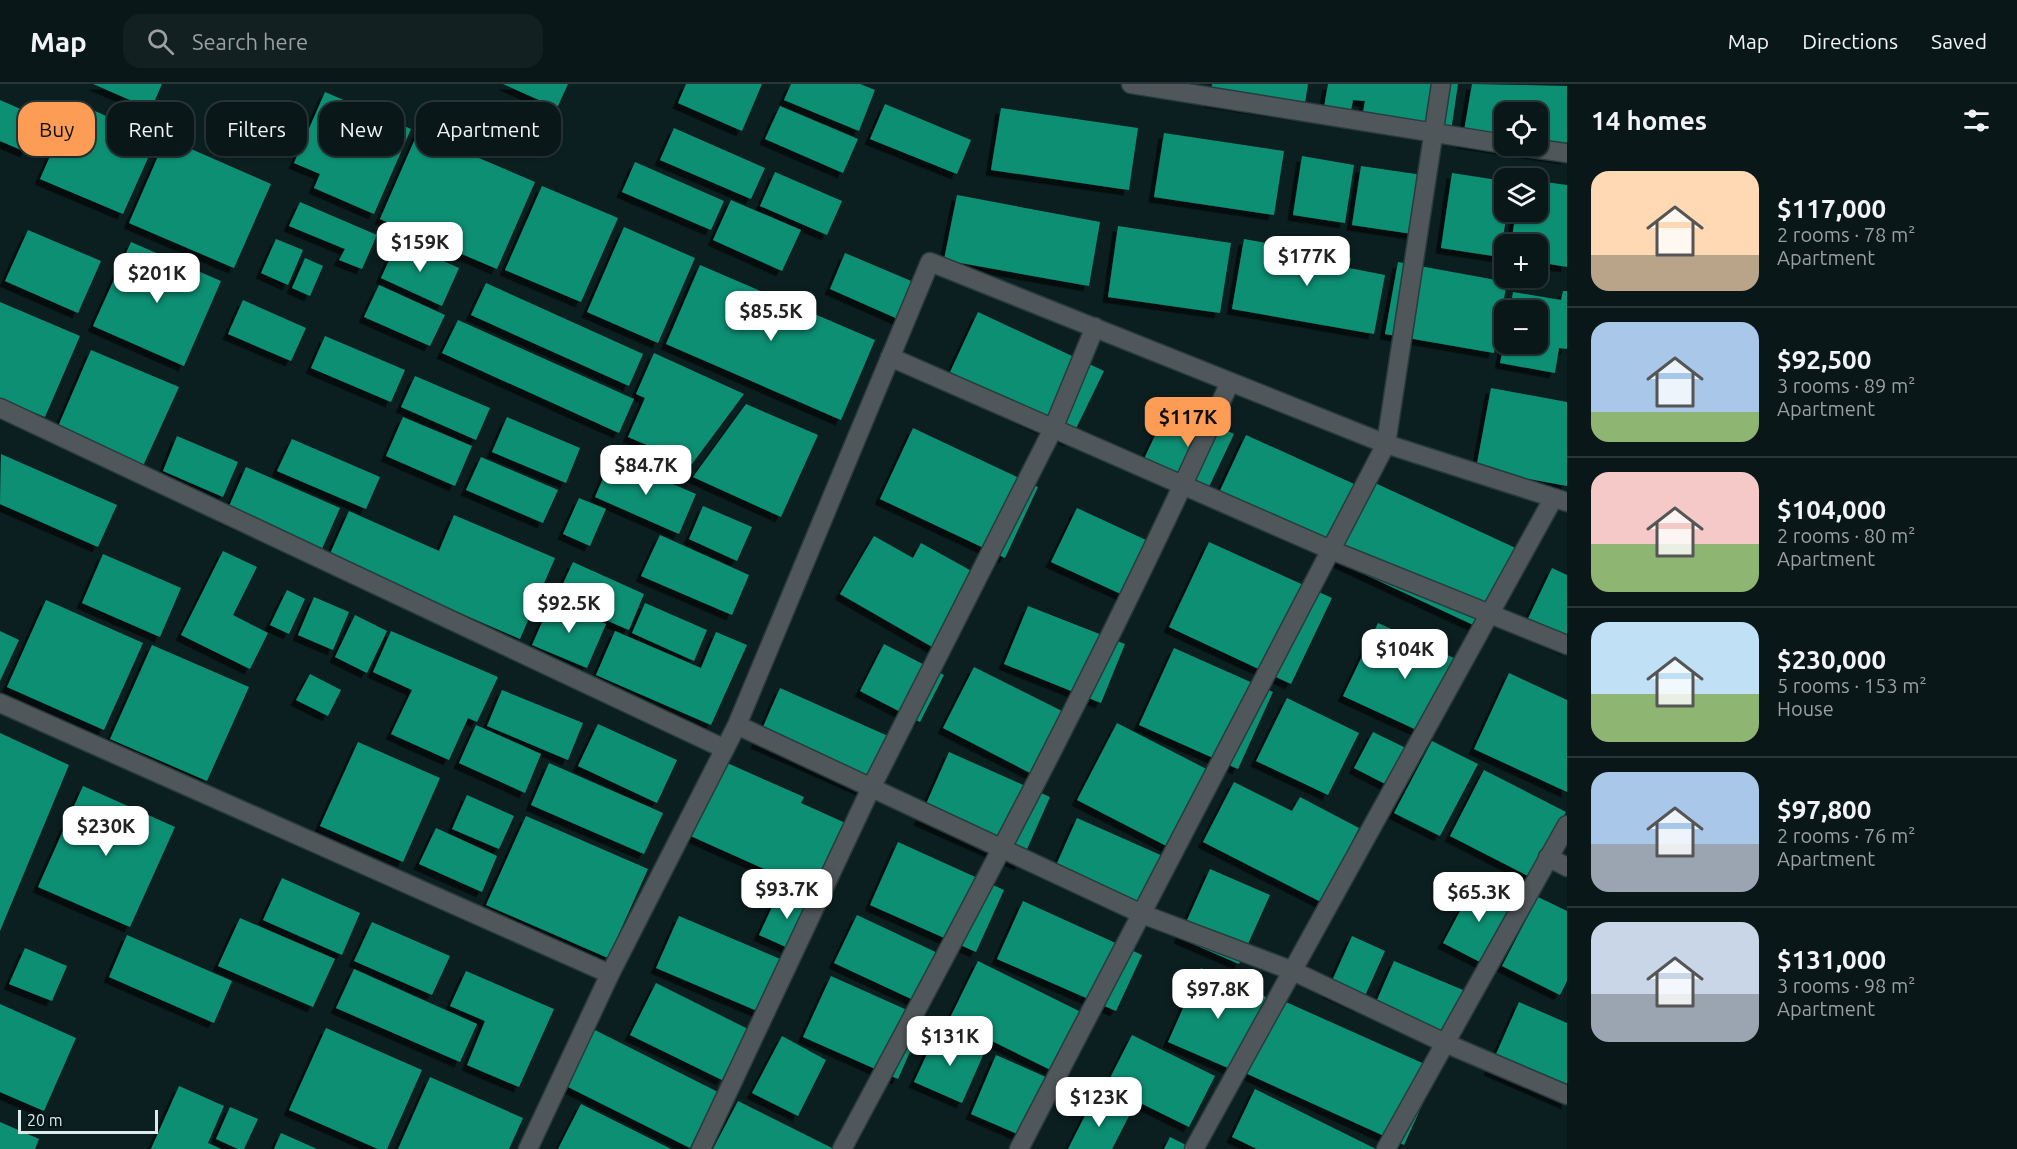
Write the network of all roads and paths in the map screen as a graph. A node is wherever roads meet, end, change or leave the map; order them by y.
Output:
1 (1131, 84) edge
2 (1441, 84) edge
3 (1434, 133) junction
4 (1494, 142) edge
5 (1548, 150) edge
6 (1567, 153) edge
7 (1095, 327) junction
8 (890, 357) junction
9 (1230, 382) junction
10 (0, 408) edge
11 (1053, 429) junction
12 (1386, 444) junction
13 (1184, 485) junction
14 (1560, 500) edge
15 (1331, 550) junction
16 (1490, 614) junction
17 (1567, 645) edge
18 (0, 703) edge
19 (737, 725) junction
20 (725, 749) junction
21 (871, 788) junction
22 (1567, 825) edge
23 (1003, 849) junction
24 (1548, 857) junction
25 (1567, 867) edge
26 (1142, 914) junction
27 (1293, 971) junction
28 (610, 974) junction
29 (1445, 1043) junction
30 (1567, 1095) edge
31 (528, 1149) edge
32 (701, 1149) edge
33 (842, 1149) edge
34 (1019, 1149) edge
35 (1194, 1149) edge
36 (1386, 1149) edge

1 - 3 street
2 - 3 street
3 - 4 street
3 - 12 street
5 - 6 street
7 - 8 street
7 - 9 street
7 - 11 street
8 - 11 street
8 - 19 street
9 - 12 street
9 - 13 street
10 - 20 street
11 - 13 street
11 - 21 street
12 - 14 street
12 - 15 street
13 - 15 street
13 - 23 street
14 - 16 street
15 - 16 street
15 - 26 street
16 - 17 street
16 - 27 street
18 - 28 street
19 - 20 street
19 - 21 street
20 - 28 street
21 - 23 street
21 - 32 street
22 - 24 street
23 - 26 street
23 - 33 street
24 - 25 street
24 - 29 street
26 - 27 street
26 - 34 street
27 - 29 street
27 - 35 street
28 - 31 street
29 - 30 street
29 - 36 street

